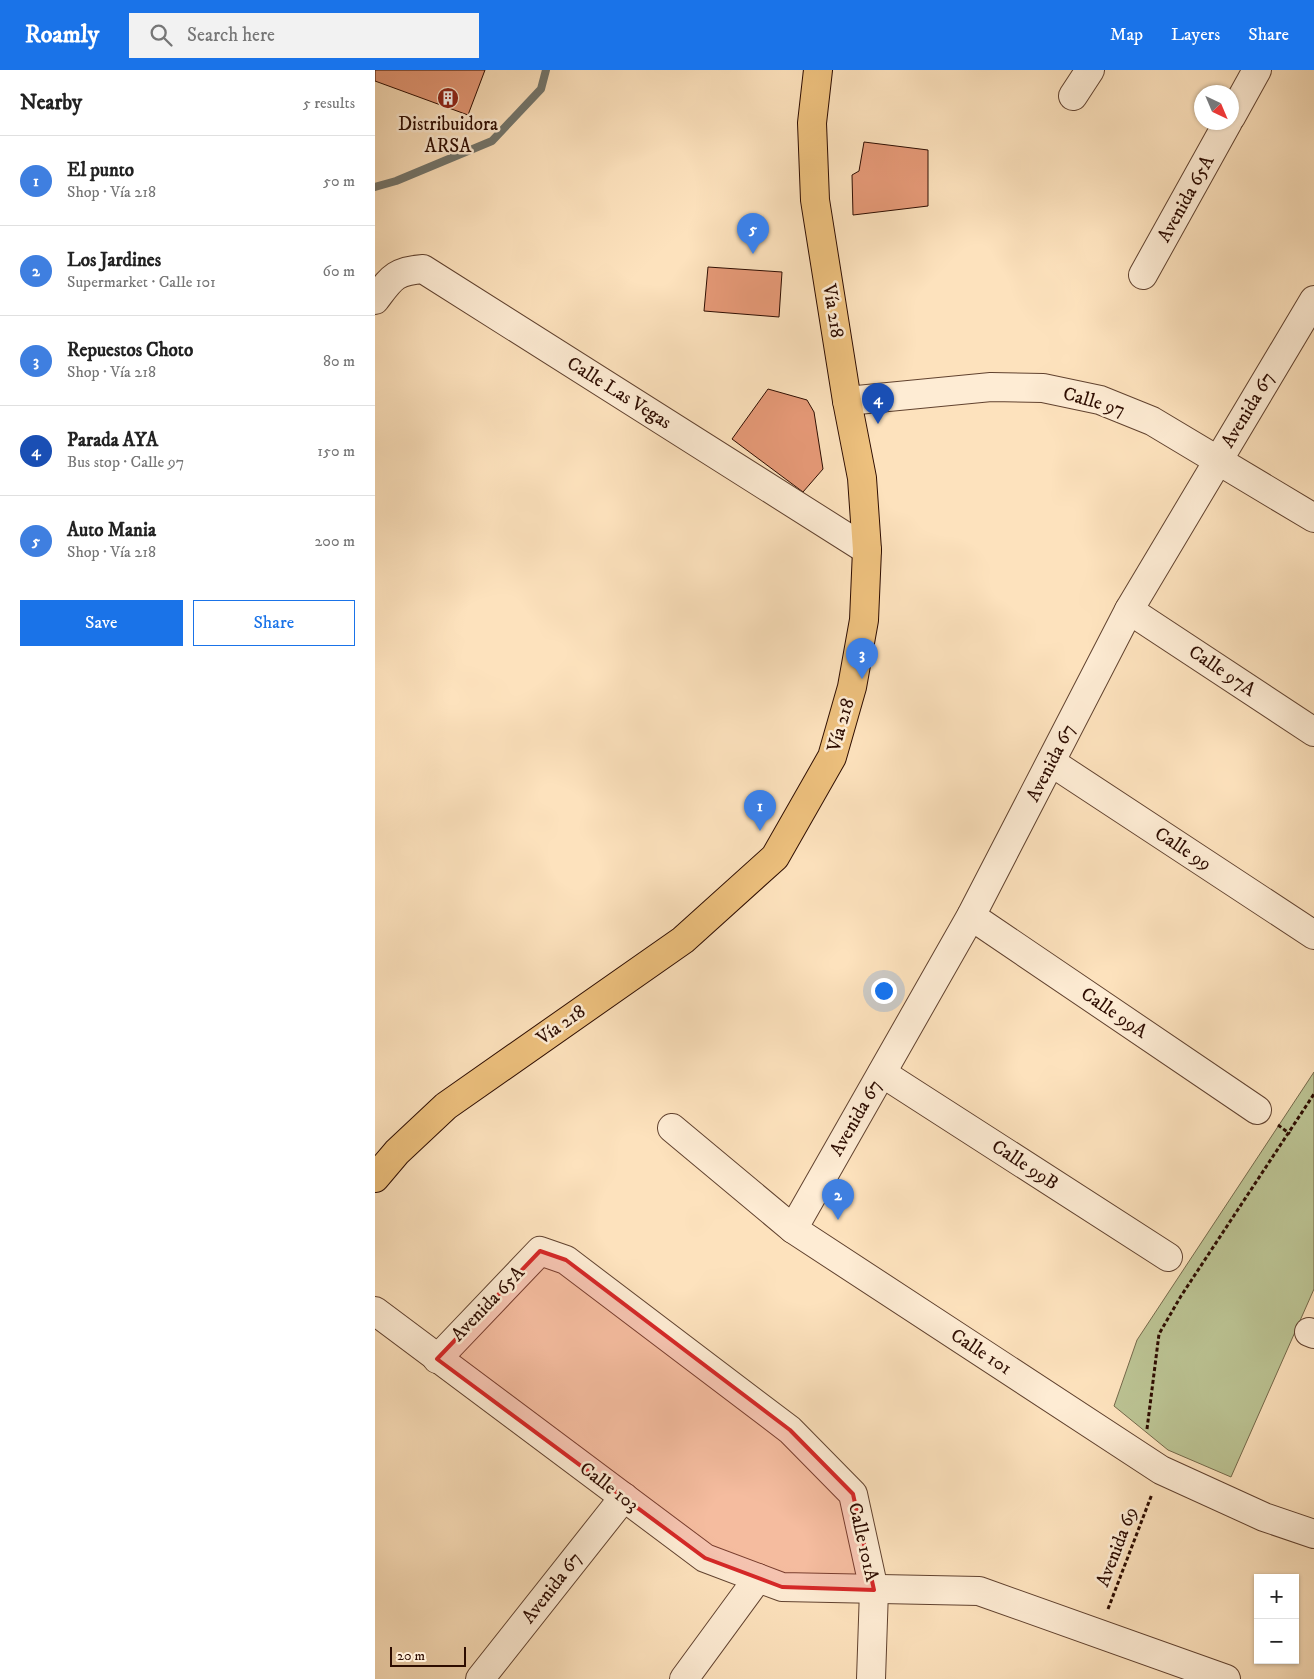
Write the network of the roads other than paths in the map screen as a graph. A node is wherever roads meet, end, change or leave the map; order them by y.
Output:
1 (817, 70) edge
2 (1090, 70) edge
3 (1257, 70) edge
4 (1073, 96) dead end
5 (1239, 103) edge
6 (1224, 130) edge
7 (1143, 275) dead end
8 (375, 300) edge
9 (1314, 300) edge
10 (847, 401) junction
11 (1219, 460) junction
12 (1314, 518) edge
13 (867, 550) junction
14 (1129, 610) junction
15 (1314, 732) edge
16 (1051, 762) junction
17 (971, 916) junction
18 (1314, 935) edge
19 (882, 1073) junction
20 (1257, 1110) dead end
21 (672, 1128) dead end
22 (375, 1178) edge
23 (793, 1229) junction
24 (540, 1251) joint
25 (1168, 1257) dead end
26 (375, 1311) edge
27 (437, 1359) junction
28 (624, 1497) junction
29 (1314, 1534) edge
30 (758, 1578) junction
31 (873, 1590) junction
32 (1214, 1677) edge
33 (480, 1679) edge
34 (685, 1679) edge
35 (871, 1679) edge

1 - 10 main road, Vía 218
2 - 4 street
3 - 5 street
6 - 7 street, Avenida 65A
8 - 13 street, Calle Las Vegas
9 - 11 street, Avenida 67
10 - 11 street, Calle 97
10 - 13 main road, Vía 218
11 - 12 street, Calle 97
11 - 14 street, Avenida 67
13 - 22 main road, Vía 218
14 - 15 street, Calle 97A
14 - 16 street, Avenida 67
16 - 17 street, Avenida 67
16 - 18 street, Calle 99
17 - 19 street, Avenida 67
17 - 20 street, Calle 99A
19 - 23 street, Avenida 67
19 - 25 street, Calle 99B
21 - 23 street, Calle 101
23 - 29 street, Calle 101
24 - 27 street, Avenida 65A
24 - 31 street, Calle 101A
26 - 27 street, Calle 103
27 - 28 street, Calle 103
28 - 30 street, Calle 103
28 - 33 street, Avenida 67
30 - 31 street, Calle 103
30 - 34 street
31 - 32 street, Calle 101A
31 - 35 street

